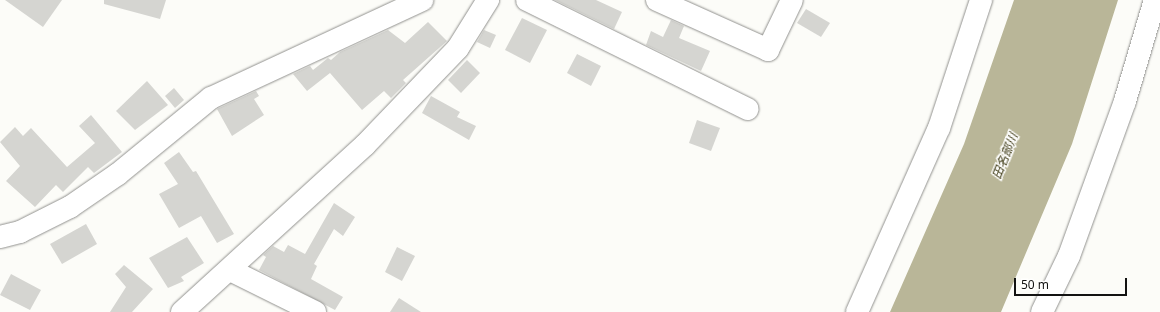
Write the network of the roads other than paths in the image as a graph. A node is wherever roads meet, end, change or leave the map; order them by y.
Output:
1 (422, 0) edge
2 (488, 0) edge
3 (527, 0) edge
4 (658, 0) edge
5 (792, 0) edge
6 (981, 0) edge
7 (1155, 0) edge
8 (748, 109) dead end
9 (0, 237) edge
10 (230, 270) junction
11 (182, 312) edge
12 (315, 312) edge
13 (857, 312) edge
14 (1042, 312) edge

1 - 9 street
2 - 10 street
3 - 8 street
4 - 5 street
6 - 13 street
7 - 14 street
10 - 11 street
10 - 12 street

